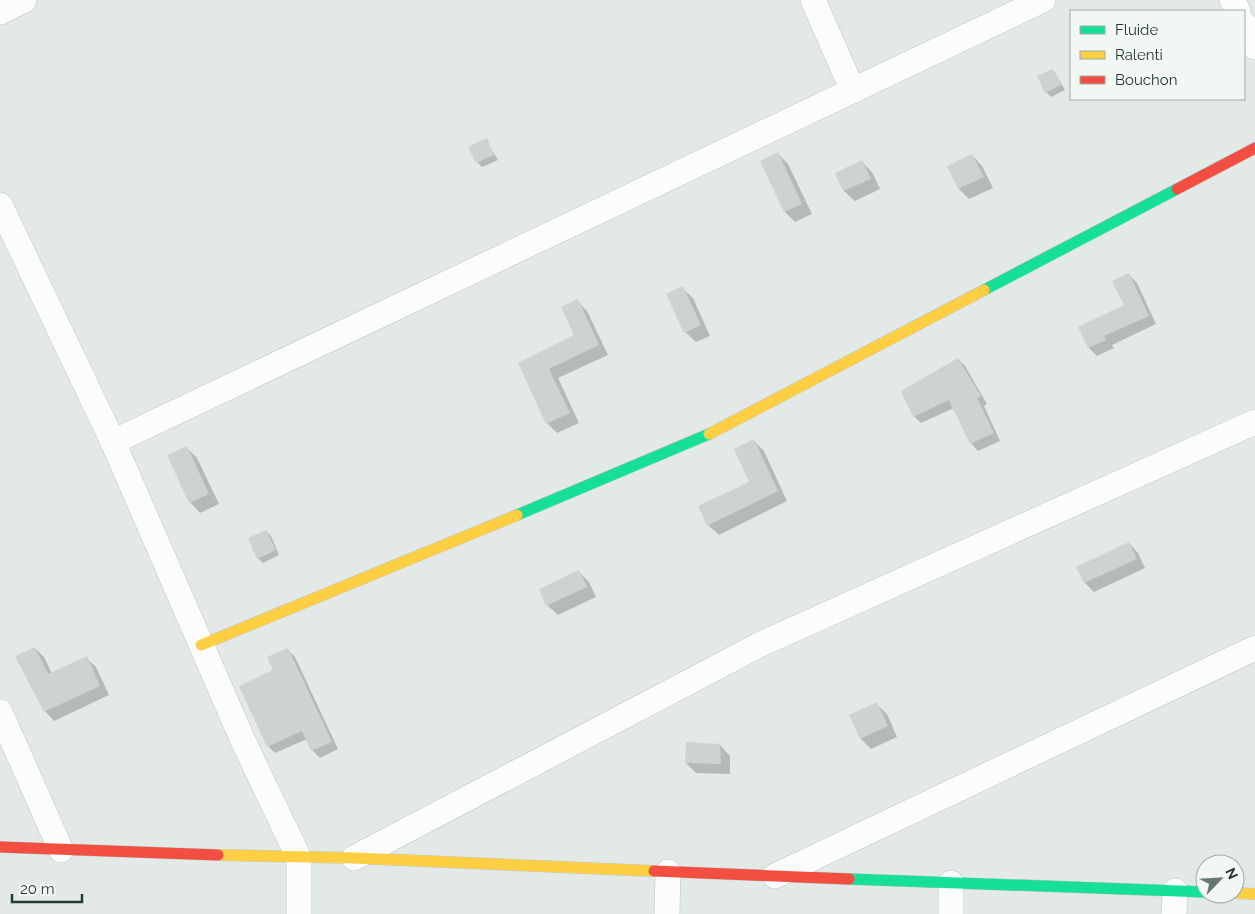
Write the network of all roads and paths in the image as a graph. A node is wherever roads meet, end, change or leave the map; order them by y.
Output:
1 (24, 0) edge
2 (813, 0) edge
3 (1037, 1) edge
4 (0, 12) edge
5 (1245, 26) edge
6 (1255, 47) edge
7 (853, 91) junction
8 (1255, 148) edge
9 (0, 205) edge
10 (1255, 422) edge
11 (113, 442) junction
12 (201, 645) junction
13 (1255, 648) edge
14 (0, 712) edge
15 (0, 847) edge
16 (61, 850) junction
17 (299, 858) junction
18 (354, 858) junction
19 (668, 872) junction
20 (775, 876) junction
21 (951, 882) junction
22 (1195, 895) edge
23 (1175, 902) edge
24 (299, 914) edge
25 (667, 914) edge
26 (951, 914) edge

1 - 4 street
2 - 7 street
3 - 7 street
5 - 6 street
7 - 11 street
8 - 12 main road
9 - 11 street
10 - 18 street
11 - 12 street
12 - 17 street
13 - 20 street
14 - 16 street
15 - 16 main road
16 - 17 main road
17 - 18 main road
17 - 24 street
18 - 19 main road
19 - 20 main road
19 - 25 street
20 - 21 main road
21 - 23 main road
21 - 26 street
22 - 23 main road

